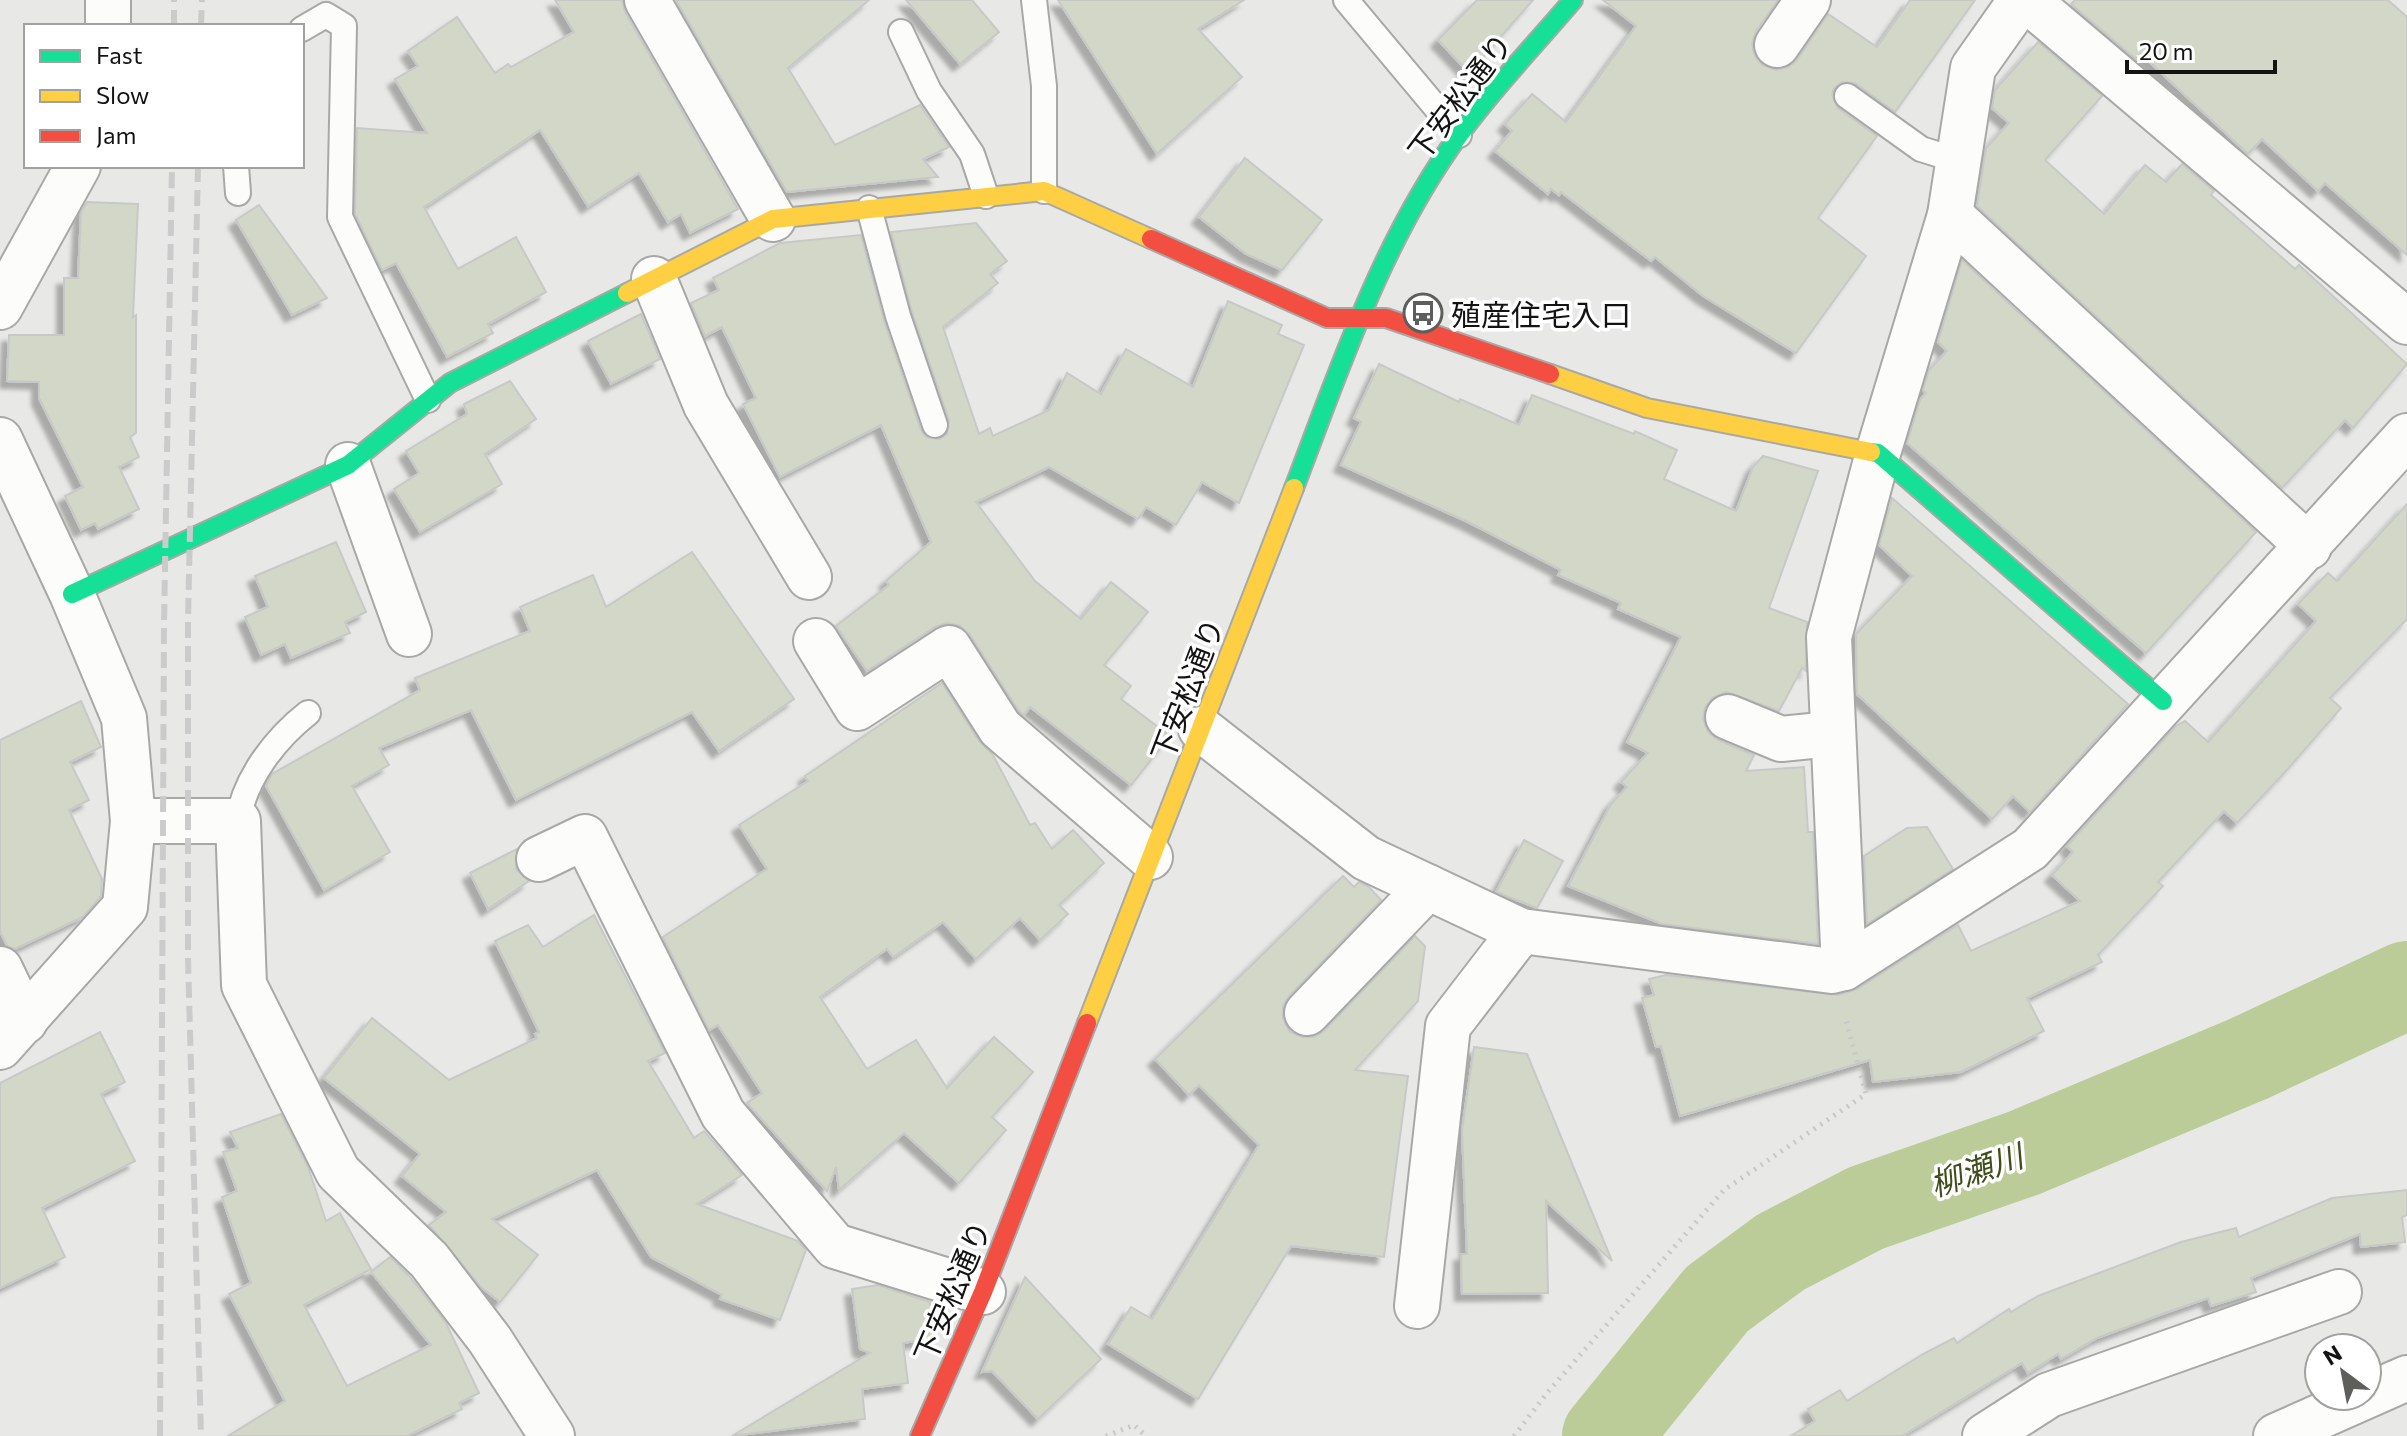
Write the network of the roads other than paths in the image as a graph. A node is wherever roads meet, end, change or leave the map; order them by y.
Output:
1 (108, 0) edge
2 (647, 0) edge
3 (1034, 0) edge
4 (1346, 0) edge
5 (1573, 0) edge
6 (1808, 0) edge
7 (2024, 0) edge
8 (108, 24) edge
9 (304, 28) edge
10 (901, 32) dead end
11 (1777, 45) dead end
12 (1847, 96) dead end
13 (1459, 135) junction
14 (1959, 161) junction
15 (77, 168) edge
16 (236, 168) edge
17 (1044, 191) junction
18 (238, 193) dead end
19 (986, 196) junction
20 (869, 208) junction
21 (1950, 215) junction
22 (773, 219) junction
23 (654, 279) junction
24 (0, 307) edge
25 (1359, 317) junction
26 (2407, 322) edge
27 (428, 400) junction
28 (935, 425) dead end
29 (2407, 436) edge
30 (0, 440) edge
31 (1878, 453) junction
32 (348, 465) junction
33 (2309, 547) junction
34 (809, 577) dead end
35 (72, 594) junction
36 (409, 634) dead end
37 (816, 641) dead end
38 (2163, 701) junction
39 (308, 713) dead end
40 (1728, 717) dead end
41 (1201, 729) junction
42 (1831, 734) junction
43 (133, 821) junction
44 (238, 821) junction
45 (1150, 857) junction
46 (539, 859) dead end
47 (1428, 887) junction
48 (1521, 931) junction
49 (0, 969) edge
50 (1838, 970) junction
51 (1307, 1013) dead end
52 (12, 1034) edge
53 (983, 1292) junction
54 (2339, 1292) dead end
55 (1417, 1306) dead end
56 (2407, 1378) edge
57 (552, 1436) edge
58 (920, 1436) edge
59 (1985, 1436) edge
60 (2276, 1436) edge

1 - 8 street
2 - 22 street
3 - 17 lane
4 - 13 lane
5 - 13 street, 下安松通り
6 - 11 street
7 - 14 street
7 - 26 street
9 - 27 lane
10 - 19 lane
12 - 14 lane
13 - 25 street, 下安松通り
14 - 21 street
15 - 24 street
16 - 18 lane
17 - 19 street
17 - 25 street
19 - 20 street
20 - 22 street
20 - 28 lane
21 - 31 street
21 - 33 street
22 - 23 street
23 - 27 street
23 - 34 street
25 - 31 street
25 - 41 street, 下安松通り
27 - 32 street
29 - 33 street
30 - 35 street
31 - 38 street
31 - 42 street
32 - 35 street
32 - 36 street
33 - 38 street
35 - 43 street
37 - 45 street
38 - 50 street
39 - 44 lane
40 - 42 street
41 - 45 street, 下安松通り
41 - 47 street
42 - 50 street
43 - 44 street
43 - 52 street
44 - 57 street
45 - 53 street, 下安松通り
46 - 53 street
47 - 48 street
47 - 51 street
48 - 50 street
48 - 55 street
49 - 52 street
53 - 58 street, 下安松通り
54 - 59 street
56 - 60 street

